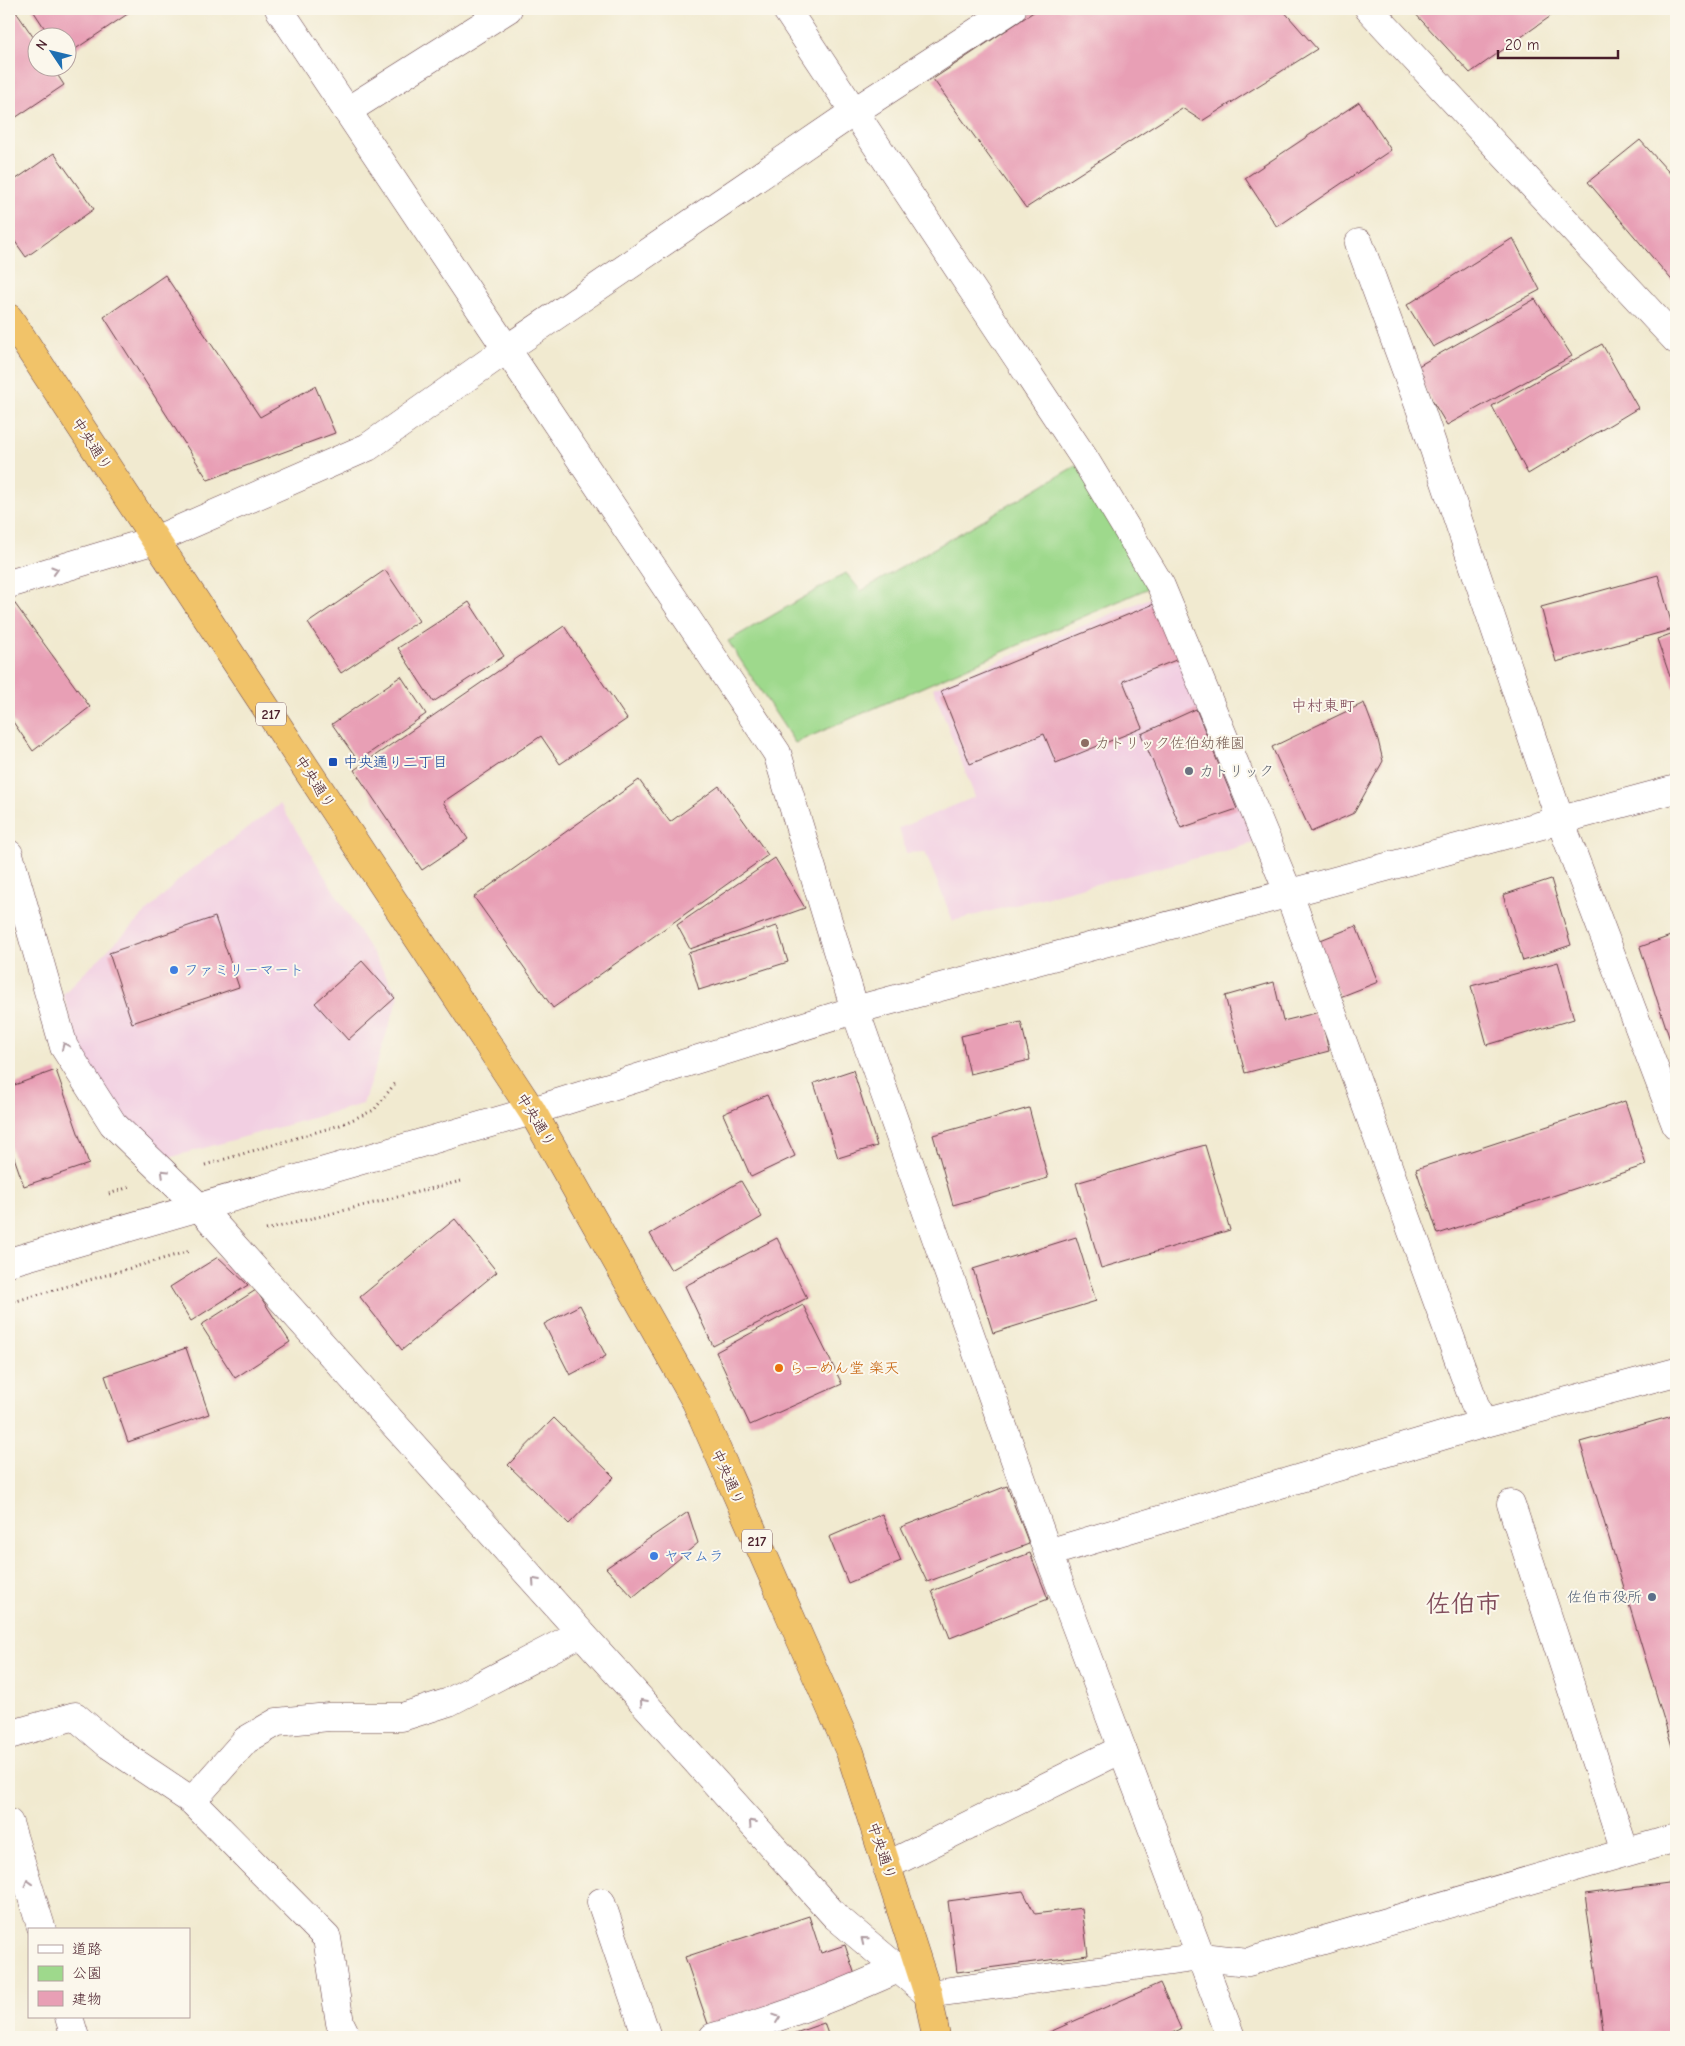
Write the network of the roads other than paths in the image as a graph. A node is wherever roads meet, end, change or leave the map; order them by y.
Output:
1 (279, 9) edge
2 (508, 9) edge
3 (786, 9) edge
4 (1012, 9) edge
5 (1369, 9) edge
6 (348, 111) junction
7 (855, 111) junction
8 (1359, 243) dead end
9 (9, 318) edge
10 (1676, 340) edge
11 (507, 349) junction
12 (155, 540) junction
13 (9, 584) edge
14 (1676, 789) edge
15 (1560, 820) junction
16 (9, 854) edge
17 (1289, 894) junction
18 (855, 1010) junction
19 (532, 1111) junction
20 (1676, 1125) edge
21 (199, 1207) junction
22 (9, 1262) edge
23 (1676, 1372) edge
24 (1482, 1424) junction
25 (1511, 1504) dead end
26 (1048, 1552) junction
27 (581, 1632) junction
28 (9, 1735) edge
29 (1122, 1748) junction
30 (192, 1800) junction
31 (9, 1823) edge
32 (1676, 1838) edge
33 (1625, 1852) junction
34 (886, 1866) junction
35 (601, 1902) dead end
36 (41, 1928) edge
37 (1201, 1957) junction
38 (898, 1969) junction
39 (928, 1994) junction
40 (69, 2018) edge
41 (75, 2037) edge
42 (348, 2037) edge
43 (647, 2037) edge
44 (713, 2037) edge
45 (936, 2037) edge
46 (1231, 2037) edge

1 - 6 street
2 - 6 street
3 - 7 street
4 - 7 street
5 - 10 street
6 - 11 street
7 - 11 street
7 - 17 street
8 - 15 street
9 - 12 highway, 中央通り / 217
11 - 12 street
11 - 18 street
13 -> 12 street
12 - 19 highway, 中央通り / 217
14 - 15 street
15 - 17 street
15 - 20 street
21 -> 16 street
17 - 18 street
17 - 24 street
18 - 19 street
18 - 26 street
19 - 21 street
19 - 34 highway, 中央通り / 217
21 - 22 street
27 -> 21 street
23 - 24 street
24 - 26 street
25 - 33 street
26 - 29 street
27 - 30 street
38 -> 27 street
28 - 30 street
29 - 34 street
29 - 37 street
30 - 42 street
36 -> 31 street
32 - 33 street
33 - 37 street
34 - 39 highway, 中央通り / 217
35 - 43 street
37 - 39 street
37 - 46 street
38 - 39 street
44 -> 38 street
39 - 45 highway, 217
40 - 41 street

